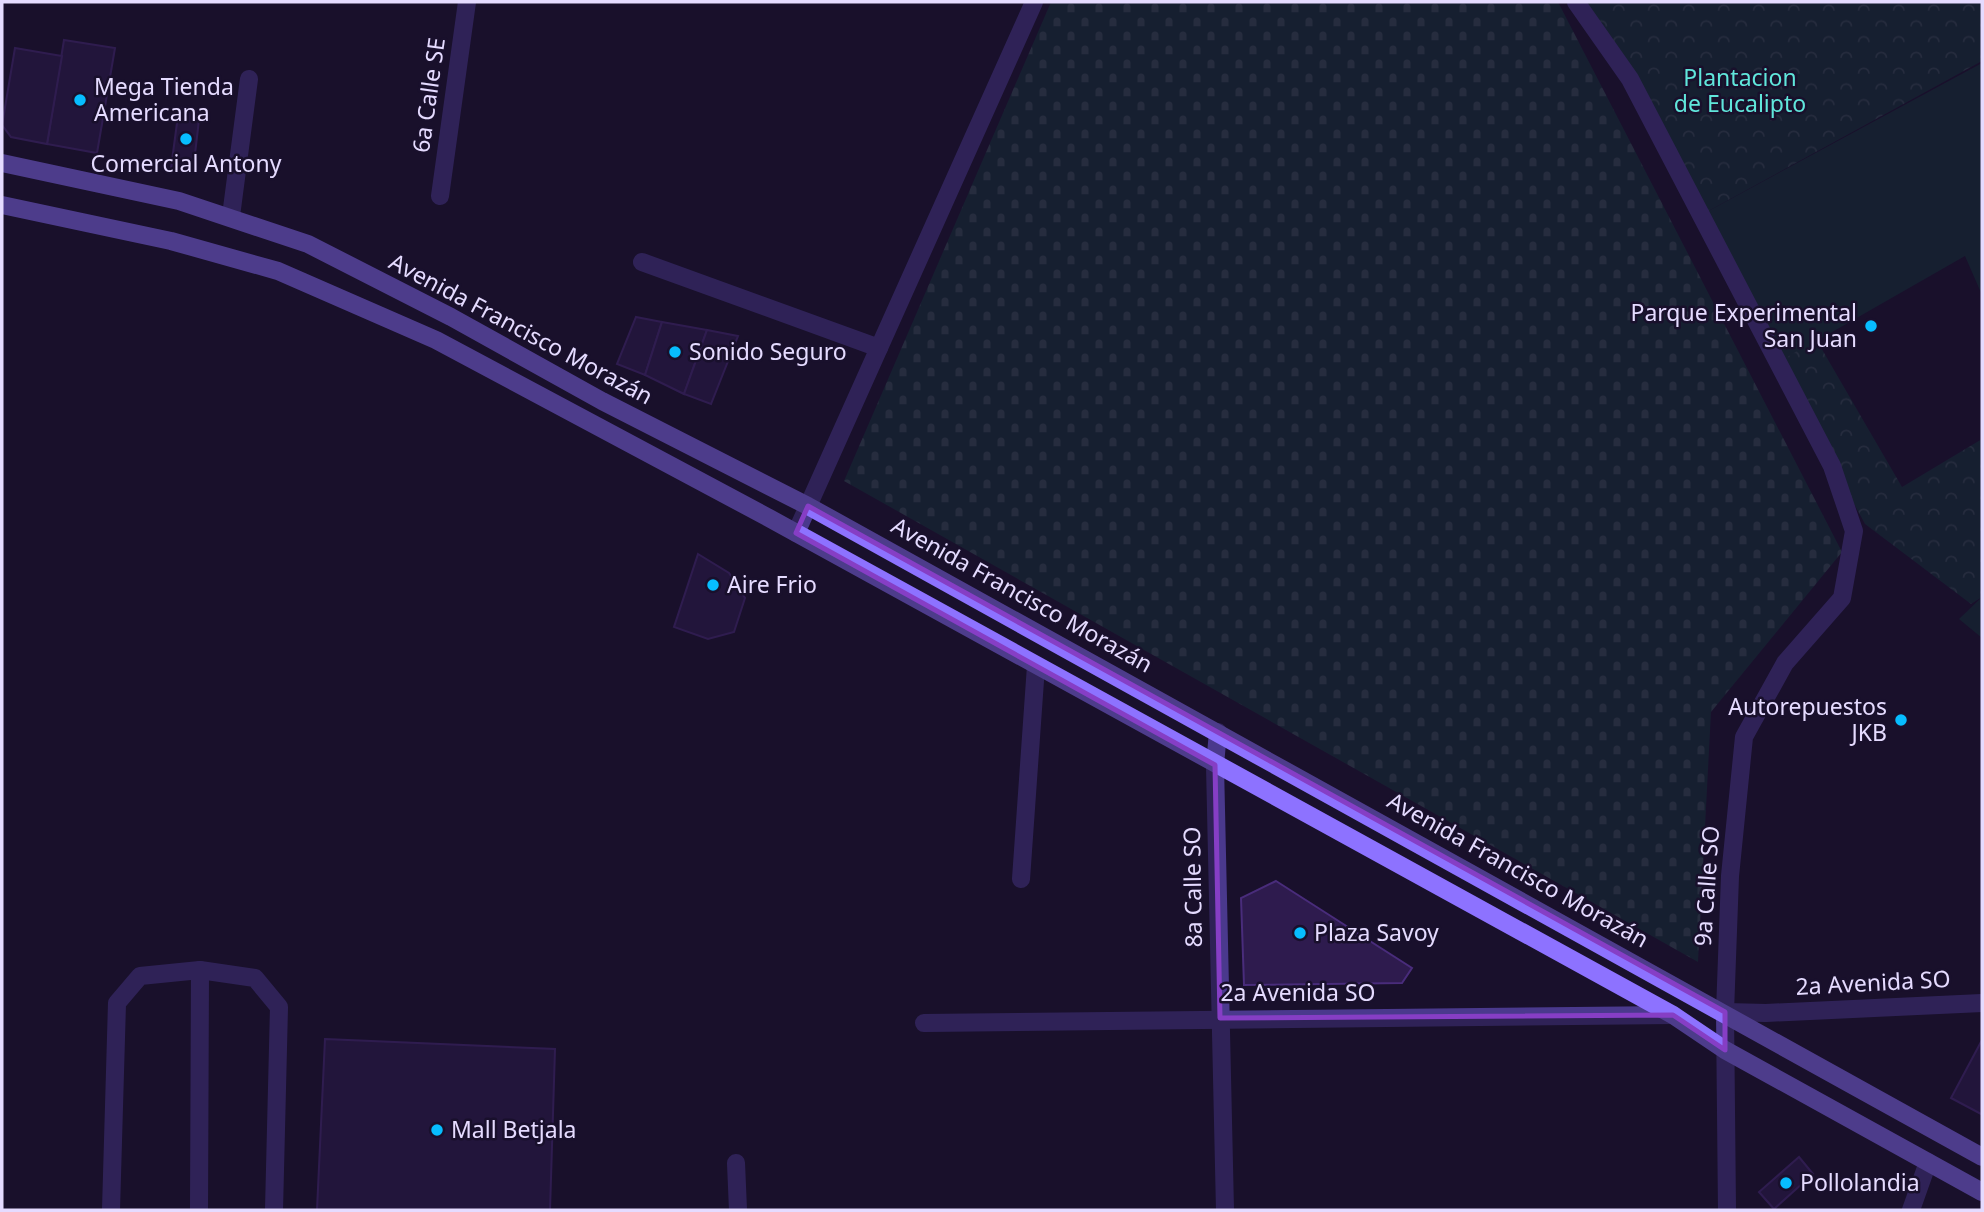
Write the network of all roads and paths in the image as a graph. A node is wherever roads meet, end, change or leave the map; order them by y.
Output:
1 (467, 2) edge
2 (1034, 2) edge
3 (1576, 2) edge
4 (249, 79) dead end
5 (2, 163) edge
6 (440, 196) dead end
7 (2, 205) edge
8 (231, 216) junction
9 (642, 262) dead end
10 (879, 348) junction
11 (808, 506) junction
12 (796, 533) junction
13 (1036, 666) junction
14 (1218, 732) junction
15 (1215, 765) junction
16 (1021, 879) dead end
17 (200, 970) junction
18 (1982, 1003) edge
19 (1725, 1012) junction
20 (1673, 1015) junction
21 (1220, 1018) junction
22 (925, 1023) dead end
23 (1725, 1050) junction
24 (1982, 1157) edge
25 (1928, 1162) junction
26 (736, 1163) dead end
27 (1982, 1192) edge
28 (111, 1210) edge
29 (199, 1210) edge
30 (274, 1210) edge
31 (738, 1210) edge
32 (1225, 1210) edge
33 (1727, 1210) edge
34 (1911, 1210) edge

1 - 6 street, 6a Calle SE
2 - 10 street
3 - 19 street, 9a Calle SO
4 - 8 street
5 - 8 main road, Avenida Francisco Morazán
7 - 12 main road
8 - 11 main road, Avenida Francisco Morazán
9 - 10 street
10 - 11 street
11 - 12 street
11 - 14 main road, Avenida Francisco Morazán
12 - 13 main road
13 - 15 main road
13 - 16 street
14 - 15 street, 8a Calle SO
14 - 19 main road, Avenida Francisco Morazán
15 - 20 main road
15 - 21 street, 8a Calle SO
17 - 28 street
17 - 29 street
17 - 30 street
18 - 19 street, 2a Avenida SO
19 - 23 street, 9a Calle SO
19 - 24 main road, Avenida Francisco Morazán
20 - 21 street, 2a Avenida SO
20 - 23 main road
21 - 22 street, 2a Avenida SO
21 - 32 street, 8a Calle SO
23 - 25 main road
23 - 33 street, 9a Calle SO
25 - 27 main road
25 - 34 street
26 - 31 street

